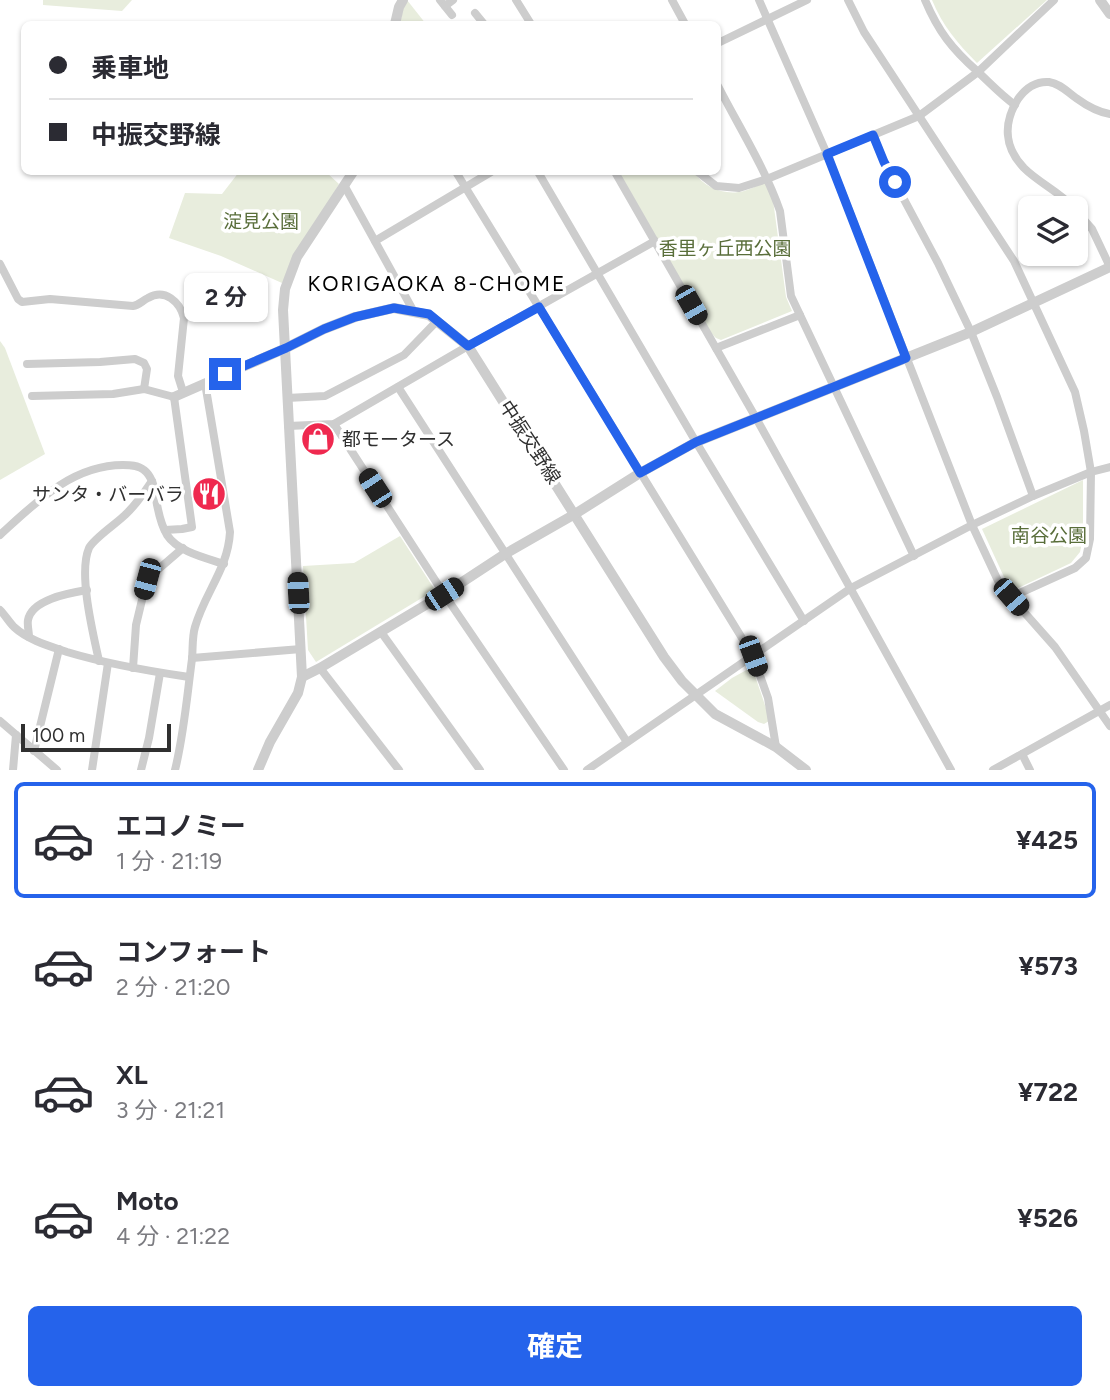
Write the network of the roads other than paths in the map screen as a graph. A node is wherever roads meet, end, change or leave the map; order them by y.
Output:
1 (453, 0) edge
2 (516, 0) edge
3 (672, 0) edge
4 (759, 0) edge
5 (807, 0) edge
6 (848, 0) edge
7 (925, 0) edge
8 (1054, 0) edge
9 (1100, 0) edge
10 (401, 1) edge
11 (442, 3) edge
12 (475, 13) dead end
13 (1110, 14) edge
14 (452, 15) dead end
15 (767, 19) junction
16 (396, 21) edge
17 (482, 21) edge
18 (527, 21) edge
19 (683, 21) edge
20 (721, 42) edge
21 (978, 72) junction
22 (721, 92) edge
23 (1015, 105) junction
24 (1110, 114) edge
25 (919, 116) junction
26 (873, 135) junction
27 (827, 154) junction
28 (351, 175) edge
29 (458, 175) edge
30 (486, 175) edge
31 (540, 175) edge
32 (617, 175) edge
33 (702, 175) edge
34 (767, 179) junction
35 (344, 185) junction
36 (465, 187) junction
37 (1062, 196) edge
38 (1088, 223) edge
39 (375, 241) junction
40 (655, 241) junction
41 (0, 264) edge
42 (1110, 267) edge
43 (598, 274) junction
44 (1034, 303) junction
45 (539, 307) junction
46 (414, 312) junction
47 (800, 315) junction
48 (437, 321) junction
49 (971, 332) junction
50 (468, 346) junction
51 (286, 348) junction
52 (716, 348) junction
53 (906, 358) junction
54 (27, 364) dead end
55 (205, 383) junction
56 (398, 387) junction
57 (833, 388) junction
58 (144, 390) junction
59 (179, 395) junction
60 (32, 396) dead end
61 (287, 398) junction
62 (756, 418) junction
63 (334, 424) junction
64 (289, 426) junction
65 (696, 442) junction
66 (1110, 467) edge
67 (1091, 472) junction
68 (640, 473) junction
69 (152, 481) junction
70 (1033, 496) junction
71 (575, 514) junction
72 (972, 525) junction
73 (165, 530) junction
74 (0, 536) edge
75 (183, 548) junction
76 (505, 554) junction
77 (914, 556) junction
78 (225, 564) junction
79 (850, 588) junction
80 (87, 590) junction
81 (444, 594) junction
82 (1011, 597) junction
83 (0, 610) edge
84 (804, 621) junction
85 (381, 632) junction
86 (29, 637) junction
87 (59, 649) junction
88 (301, 649) junction
89 (753, 656) junction
90 (192, 658) junction
91 (99, 660) junction
92 (108, 663) junction
93 (133, 668) junction
94 (320, 668) junction
95 (160, 673) junction
96 (189, 677) junction
97 (302, 677) junction
98 (696, 695) junction
99 (1110, 705) edge
100 (1100, 711) junction
101 (0, 721) edge
102 (1110, 726) edge
103 (16, 736) junction
104 (627, 742) junction
105 (776, 747) junction
106 (34, 751) junction
107 (1022, 754) junction
108 (47, 766) edge
109 (13, 770) edge
110 (57, 770) edge
111 (92, 770) edge
112 (141, 770) edge
113 (175, 770) edge
114 (258, 770) edge
115 (398, 770) edge
116 (480, 770) edge
117 (564, 770) edge
118 (587, 770) edge
119 (806, 770) edge
120 (951, 770) edge
121 (993, 770) edge
122 (1030, 770) edge

1 - 11 street
2 - 18 street
3 - 19 street
4 - 15 street
5 - 15 street
6 - 25 street
7 - 21 street
8 - 21 street
9 - 13 street
10 - 16 street
11 - 14 street
12 - 17 street
15 - 20 street
15 - 27 street
21 - 23 street
21 - 25 street
22 - 34 street
23 - 24 street
23 - 37 street
25 - 26 street
25 - 44 street
26 - 27 street
26 - 49 street
27 - 34 street
27 - 53 street
28 - 35 street
29 - 36 street
30 - 36 street
31 - 43 street
32 - 40 street
33 - 34 street
34 - 47 street
35 - 39 street
35 - 51 street
36 - 39 street
36 - 45 street
38 - 42 street
39 - 46 street
40 - 43 street
40 - 52 street
41 - 59 street
42 - 44 street
43 - 45 street
43 - 65 street
44 - 49 street
44 - 67 street
45 - 50 street
45 - 68 street
46 - 48 street, 中振交野線
46 - 51 street, 中振交野線
47 - 52 street
47 - 57 street
48 - 50 street, 中振交野線
48 - 61 street
49 - 53 street
49 - 70 street
50 - 56 street
50 - 71 street, 中振交野線
51 - 55 street, 中振交野線
51 - 61 street
52 - 62 street
53 - 57 street
53 - 72 street
54 - 58 street
55 - 59 street, 中振交野線
55 - 78 street
56 - 63 street
56 - 76 street
57 - 62 street
57 - 77 street
58 - 59 street
58 - 60 street
59 - 73 street
61 - 64 street
62 - 65 street
62 - 79 street
63 - 64 street
63 - 81 street
64 - 88 street
65 - 68 street
65 - 84 street
66 - 67 street
67 - 70 street
67 - 82 street
68 - 71 street
68 - 89 street
69 - 73 street
69 - 74 street
69 - 80 street
70 - 72 street
71 - 76 street
71 - 98 street, 中振交野線
72 - 77 street
72 - 82 street
73 - 75 street
75 - 78 street
75 - 93 street
76 - 81 street
76 - 104 street
77 - 79 street
78 - 90 street
79 - 84 street
79 - 120 street
80 - 86 street
80 - 91 street
81 - 85 street
81 - 117 street
82 - 100 street
83 - 86 street
84 - 89 street
85 - 94 street
85 - 116 street
86 - 87 street
87 - 91 street
87 - 106 street
88 - 90 street
88 - 97 street
89 - 98 street
89 - 105 street
90 - 96 street
91 - 92 street
92 - 93 street
92 - 111 street
93 - 95 street
94 - 97 street
94 - 115 street
95 - 96 street
95 - 112 street
96 - 113 street
97 - 114 street
98 - 104 street
98 - 105 street, 中振交野線
99 - 100 street
100 - 102 street
100 - 107 street
101 - 103 street
103 - 106 street
103 - 109 street
104 - 118 street
105 - 119 street, 中振交野線
106 - 108 street
107 - 121 street
107 - 122 street
108 - 110 street

